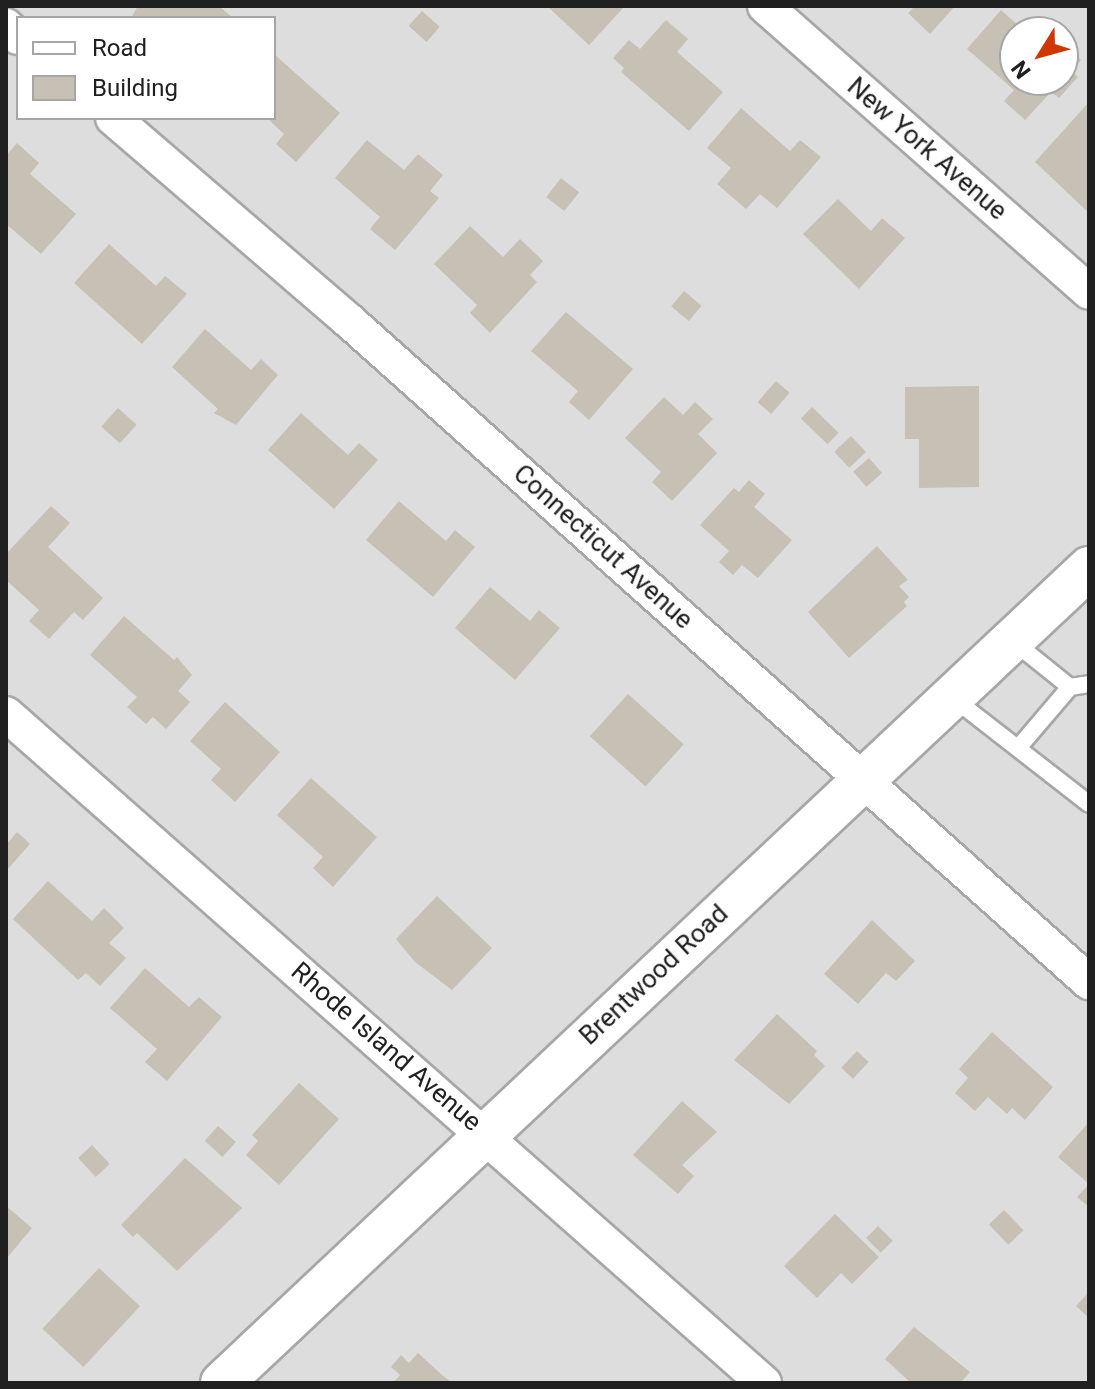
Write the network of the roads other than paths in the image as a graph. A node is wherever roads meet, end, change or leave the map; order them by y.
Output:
1 (765, 6) edge
2 (115, 120) edge
3 (1089, 292) edge
4 (1089, 568) edge
5 (1013, 641) junction
6 (1089, 684) edge
7 (1070, 687) junction
8 (952, 697) junction
9 (6, 714) edge
10 (1018, 748) junction
11 (865, 780) junction
12 (1089, 804) edge
13 (1089, 982) edge
14 (483, 1133) junction
15 (222, 1383) edge
16 (764, 1383) edge

1 - 3 street, New York Avenue
2 - 11 street, Connecticut Avenue
4 - 5 street, Brentwood Road
5 - 7 lane
5 - 8 street, Brentwood Road
6 - 7 lane
7 - 10 lane
8 - 10 lane
8 - 11 street, Brentwood Road
9 - 14 street, Rhode Island Avenue
10 - 12 lane
11 - 13 street, Connecticut Avenue
11 - 14 street, Brentwood Road
14 - 15 street, Brentwood Road
14 - 16 street, Rhode Island Avenue

